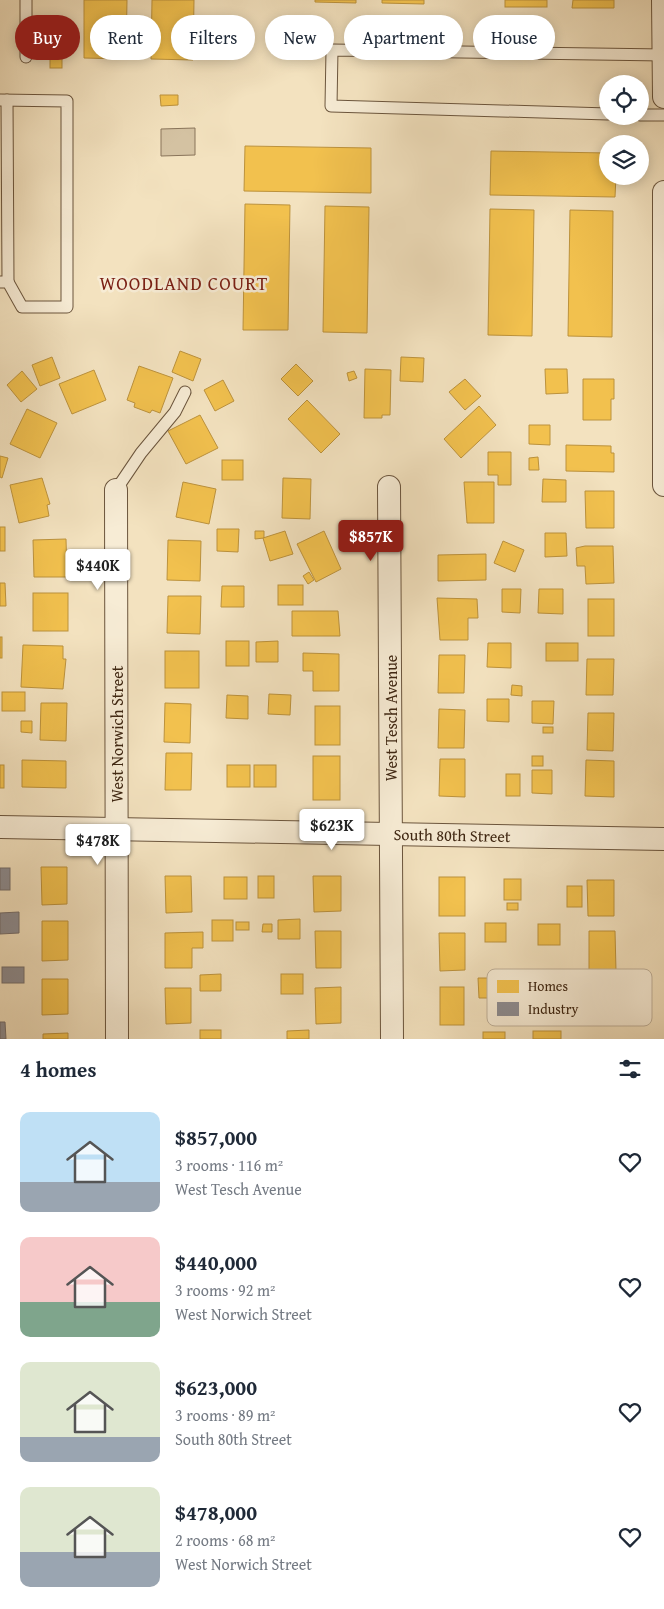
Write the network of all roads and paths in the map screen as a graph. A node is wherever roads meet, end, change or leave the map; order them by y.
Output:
1 (26, 0) edge
2 (663, 0) edge
3 (26, 15) edge
4 (664, 55) edge
5 (664, 97) edge
6 (3, 100) edge
7 (599, 114) edge
8 (649, 115) edge
9 (664, 116) edge
10 (664, 192) edge
11 (4, 282) edge
12 (185, 392) dead end
13 (664, 485) edge
14 (389, 487) dead end
15 (116, 490) joint
16 (0, 827) edge
17 (117, 830) junction
18 (391, 833) junction
19 (664, 839) edge
20 (117, 1039) edge
21 (392, 1039) edge

1 - 3 lane
2 - 4 street
4 - 5 street
4 - 7 lane
6 - 11 lane
6 - 11 lane
8 - 9 lane
10 - 13 street
12 - 15 lane
14 - 18 street, West Tesch Avenue
15 - 17 street, West Norwich Street
16 - 17 street, South 80th Street
17 - 18 street, South 80th Street
17 - 20 street, West Norwich Street
18 - 19 street, South 80th Street
18 - 21 street, West Tesch Avenue

